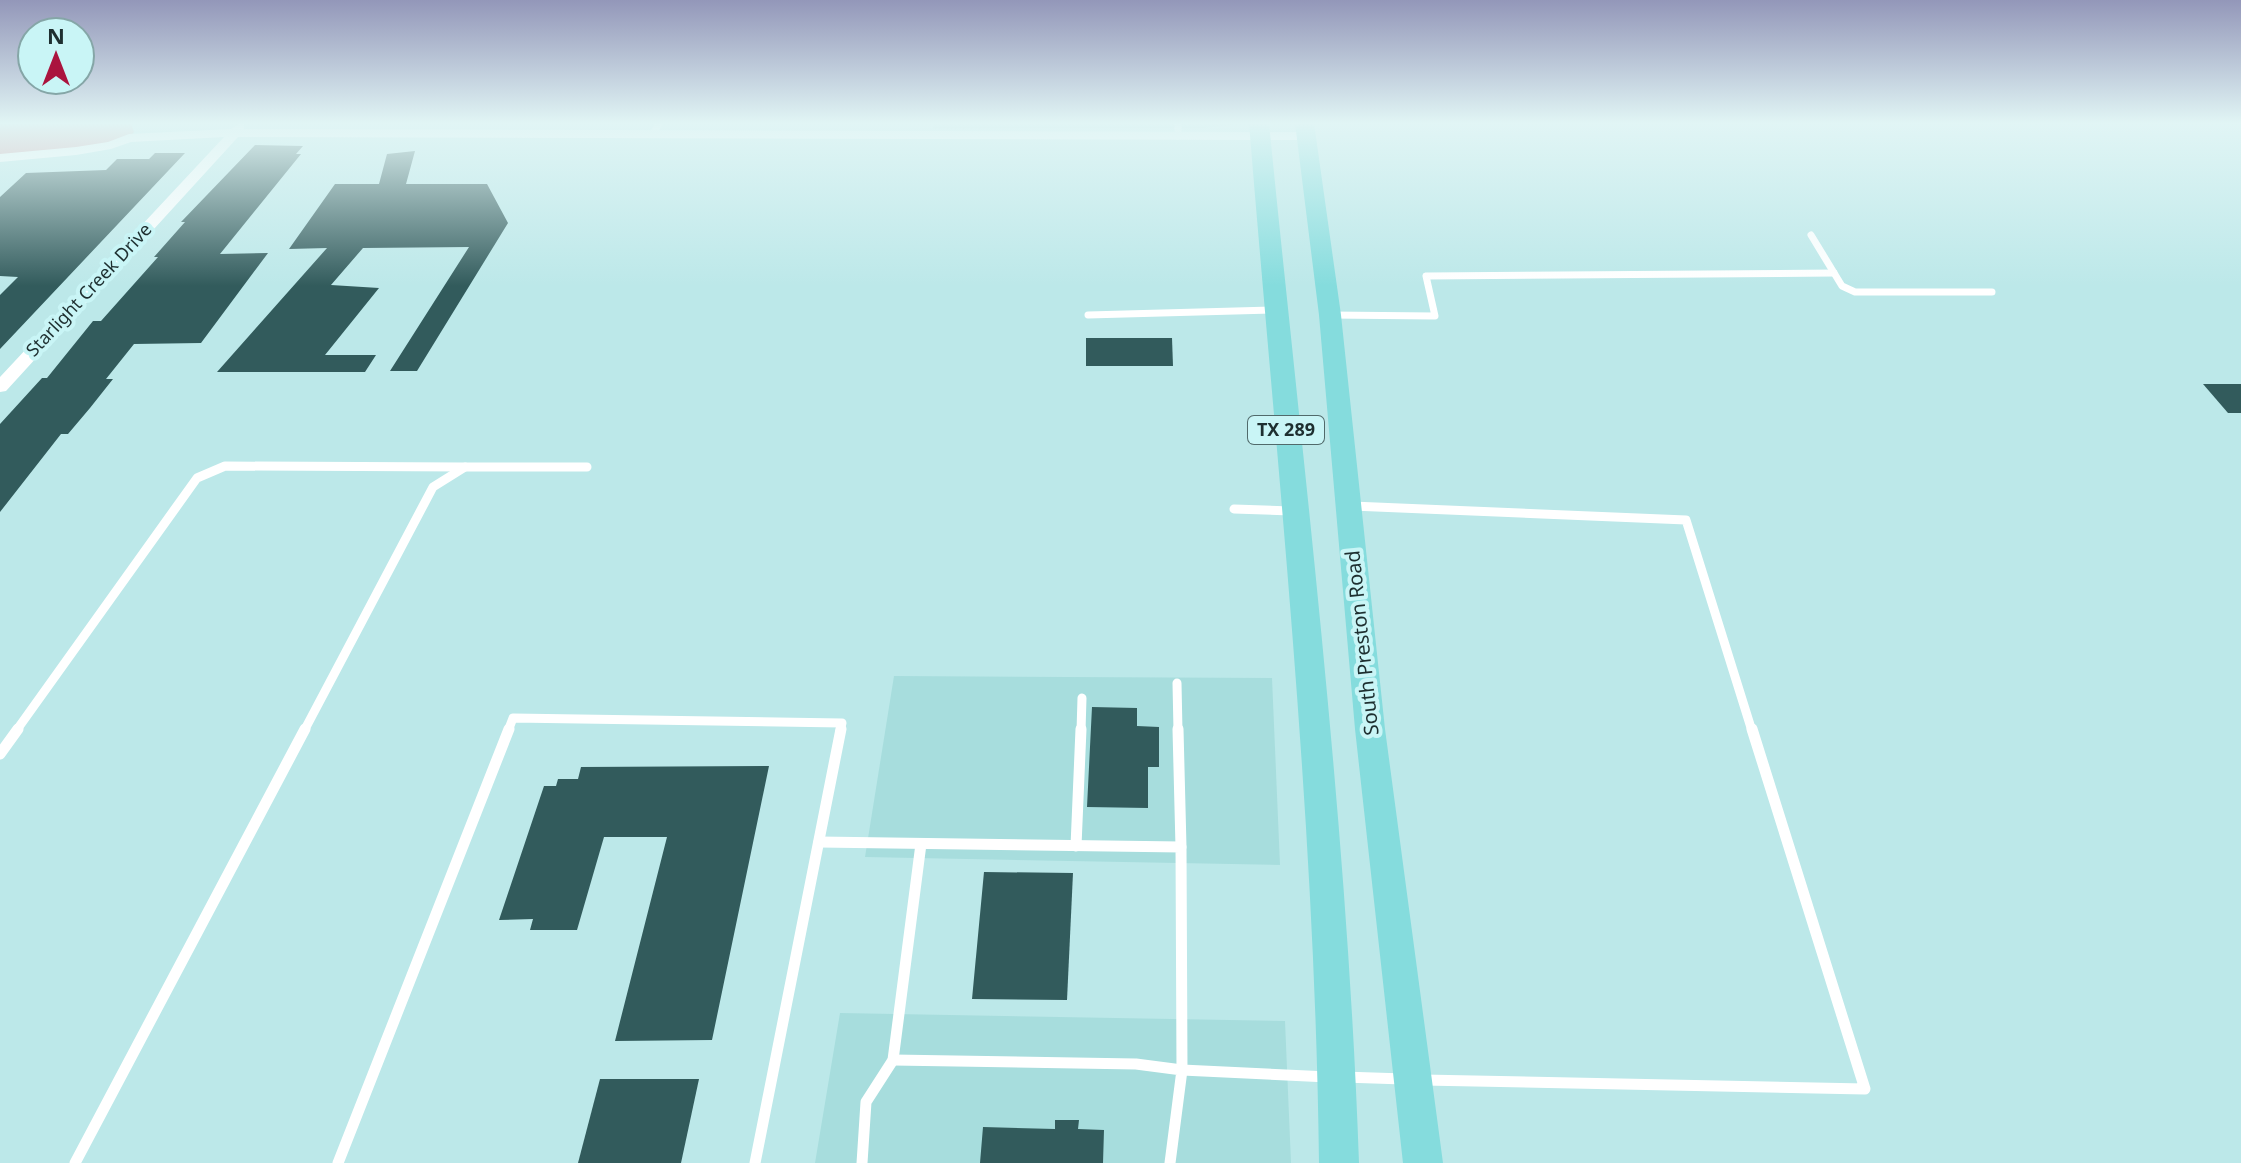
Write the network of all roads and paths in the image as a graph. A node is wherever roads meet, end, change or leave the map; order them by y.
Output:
1 (194, 177) edge
2 (1264, 177) edge
3 (1311, 177) edge
4 (1811, 235) dead end
5 (1834, 273) junction
6 (1992, 292) dead end
7 (1276, 310) junction
8 (1088, 315) dead end
9 (1330, 315) junction
10 (0, 387) edge
11 (465, 467) junction
12 (587, 467) dead end
13 (1348, 506) junction
14 (1234, 509) dead end
15 (1292, 511) junction
16 (1177, 683) dead end
17 (1082, 698) dead end
18 (0, 754) edge
19 (819, 842) junction
20 (921, 844) junction
21 (1076, 846) junction
22 (1181, 847) junction
23 (893, 1060) junction
24 (1182, 1070) junction
25 (1337, 1077) junction
26 (1413, 1080) junction
27 (75, 1163) edge
28 (338, 1163) edge
29 (755, 1163) edge
30 (862, 1163) edge
31 (1170, 1163) edge
32 (1339, 1163) edge
33 (1423, 1163) edge

1 - 10 street, Starlight Creek Drive
2 - 7 main road, TX 289
3 - 9 main road, South Preston Road / TX 289
4 - 5 lane
5 - 6 lane
5 - 9 lane
7 - 8 lane
7 - 15 main road, TX 289
9 - 13 main road, South Preston Road / TX 289
11 - 12 lane
11 - 18 lane
11 - 27 lane
13 - 26 main road, South Preston Road / TX 289
13 - 26 lane
14 - 15 lane
15 - 25 main road, TX 289
16 - 22 lane
17 - 21 lane
19 - 20 lane
19 - 28 lane
19 - 29 lane
20 - 21 lane
20 - 23 lane
21 - 22 lane
22 - 24 lane
23 - 24 lane
23 - 30 lane
24 - 25 lane
24 - 31 lane
25 - 26 lane
25 - 32 main road, TX 289
26 - 33 main road, South Preston Road / TX 289

